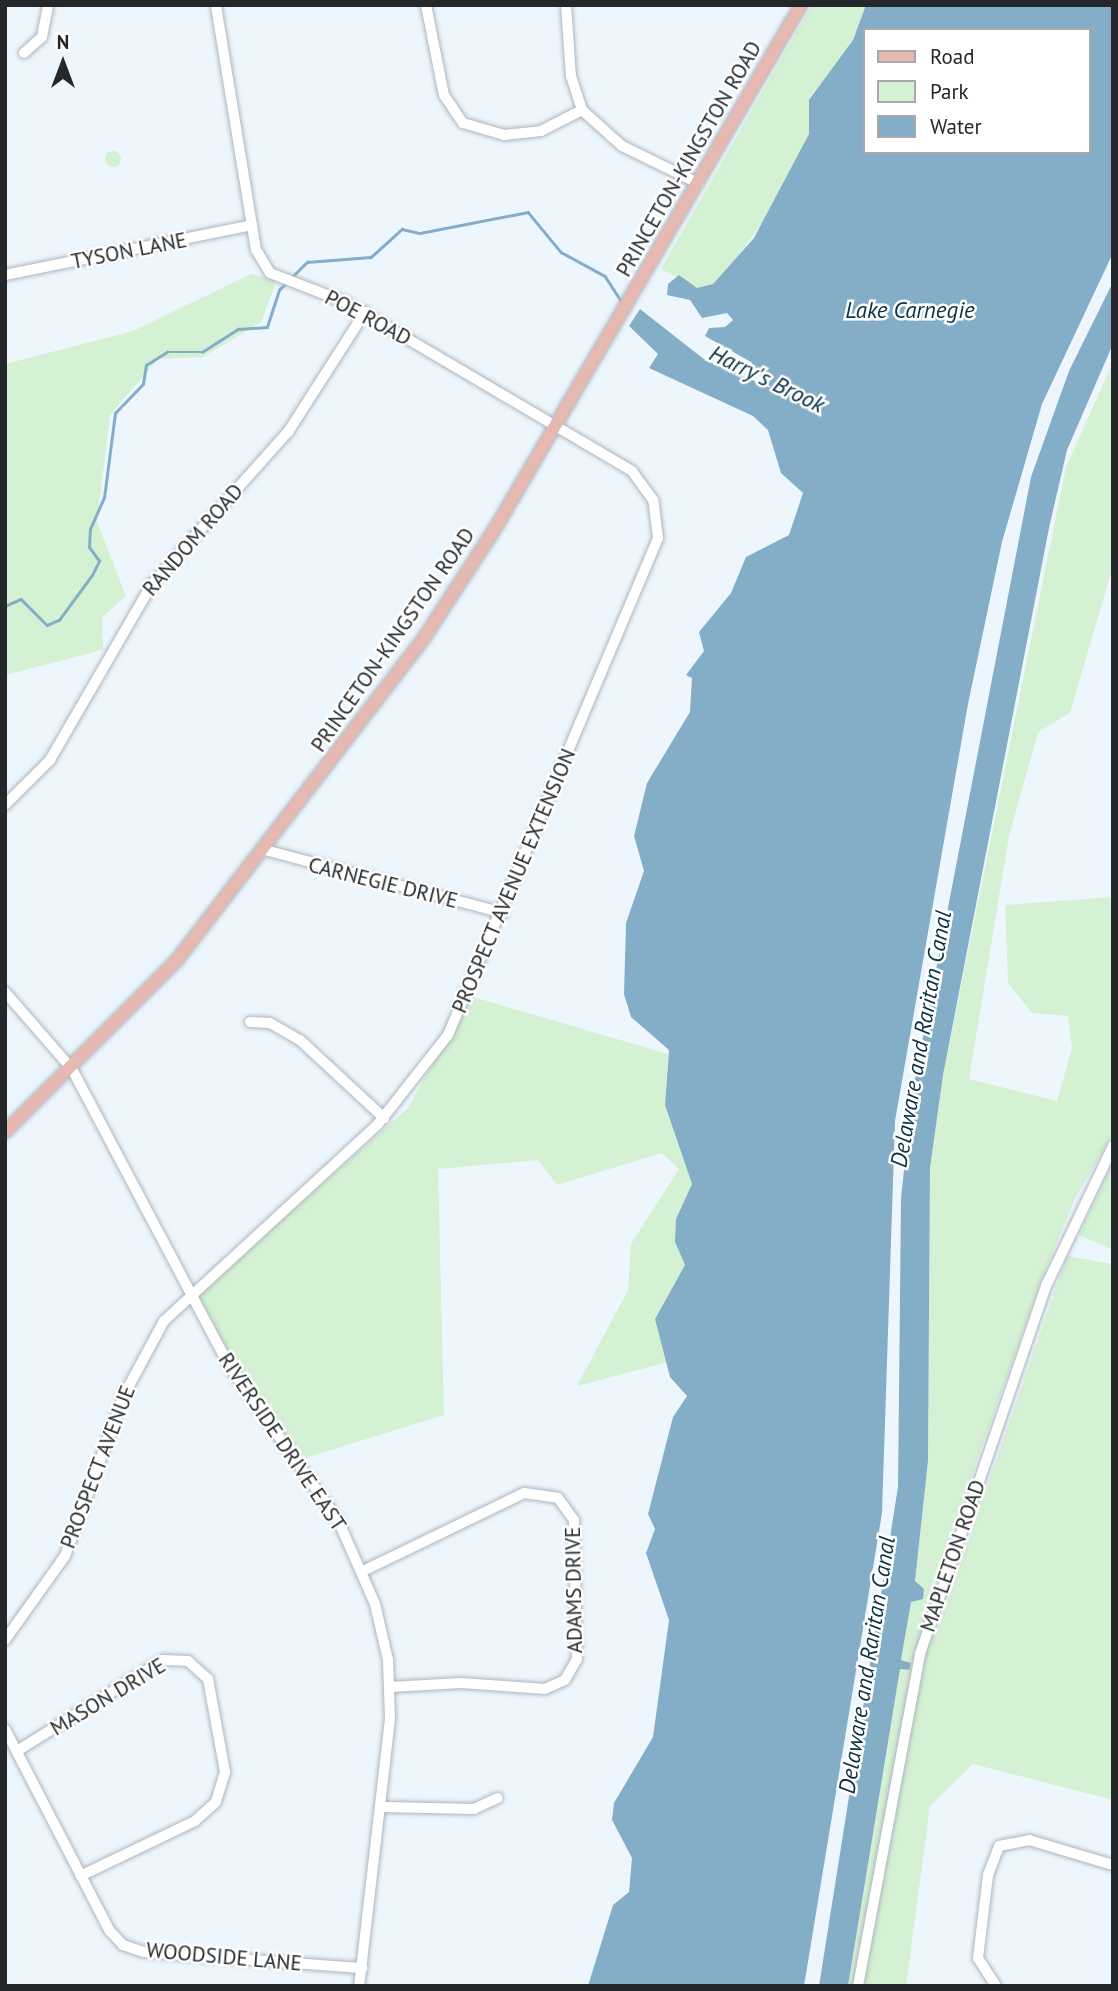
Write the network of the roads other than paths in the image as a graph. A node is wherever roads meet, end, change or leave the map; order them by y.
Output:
1 (48, 5) edge
2 (216, 5) edge
3 (426, 5) edge
4 (566, 5) edge
5 (801, 5) edge
6 (23, 53) dead end
7 (582, 110) junction
8 (698, 183) junction
9 (252, 225) junction
10 (5, 275) edge
11 (365, 313) junction
12 (556, 424) junction
13 (5, 805) edge
14 (265, 850) junction
15 (503, 913) junction
16 (5, 992) edge
17 (250, 1022) dead end
18 (72, 1069) junction
19 (384, 1118) junction
20 (5, 1132) edge
21 (1113, 1146) edge
22 (187, 1293) junction
23 (363, 1571) junction
24 (5, 1640) edge
25 (390, 1687) junction
26 (5, 1729) edge
27 (17, 1751) junction
28 (498, 1798) dead end
29 (384, 1807) junction
30 (1113, 1865) edge
31 (80, 1876) junction
32 (362, 1968) junction
33 (359, 1986) edge
34 (858, 1986) edge
35 (996, 1986) edge

1 - 6 street
2 - 9 street, POE ROAD
3 - 7 street
4 - 7 street
5 - 8 main road, PRINCETON-KINGSTON ROAD
7 - 8 street
8 - 12 main road, PRINCETON-KINGSTON ROAD
9 - 10 street, TYSON LANE
9 - 11 street, POE ROAD
11 - 12 street, POE ROAD
11 - 13 street, RANDOM ROAD
12 - 14 main road, PRINCETON-KINGSTON ROAD
12 - 15 street, PROSPECT AVENUE EXTENSION
14 - 15 street, CARNEGIE DRIVE
14 - 18 main road, PRINCETON-KINGSTON ROAD
15 - 19 street, PROSPECT AVENUE EXTENSION
16 - 18 street, RIVERSIDE DRIVE EAST
17 - 19 street
18 - 20 main road, PRINCETON-KINGSTON ROAD
18 - 22 street, RIVERSIDE DRIVE EAST
19 - 22 street, PROSPECT AVENUE EXTENSION
21 - 34 street, MAPLETON ROAD
22 - 23 street, RIVERSIDE DRIVE EAST
22 - 24 street, PROSPECT AVENUE
23 - 25 street, RIVERSIDE DRIVE EAST
23 - 25 street, ADAMS DRIVE
25 - 29 street, RIVERSIDE DRIVE EAST
26 - 27 street, WOODSIDE LANE
27 - 31 street, WOODSIDE LANE
27 - 31 street, MASON DRIVE
28 - 29 street
29 - 32 street, RIVERSIDE DRIVE EAST
30 - 35 street
31 - 32 street, WOODSIDE LANE
32 - 33 street, RIVERSIDE DRIVE EAST

